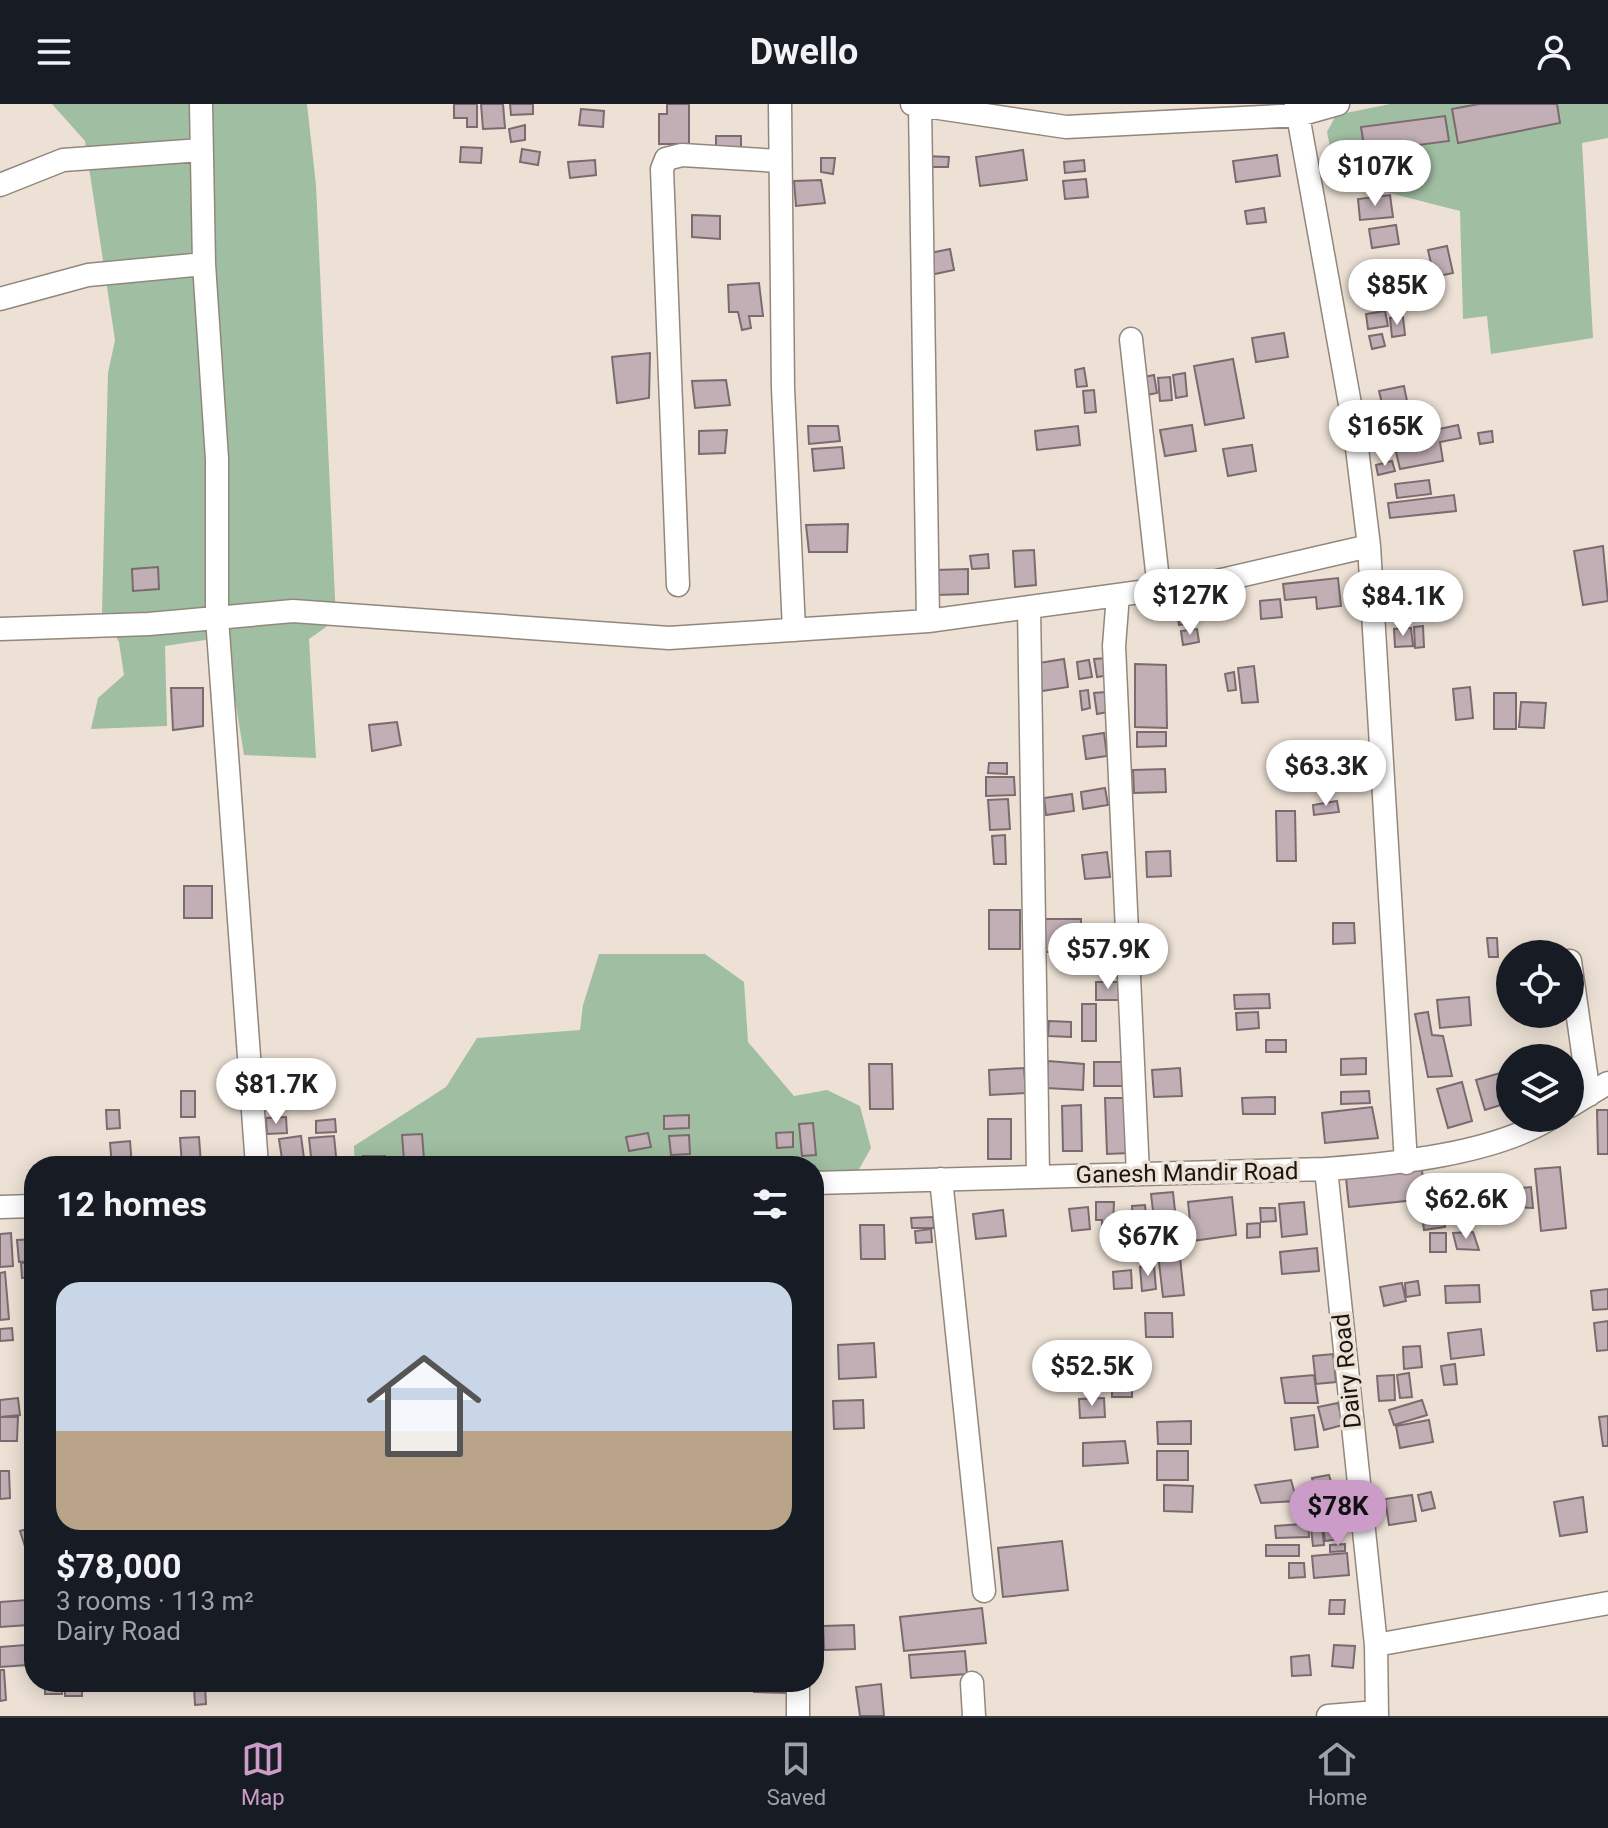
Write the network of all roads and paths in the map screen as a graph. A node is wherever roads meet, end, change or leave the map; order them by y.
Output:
1 (201, 104) edge
2 (780, 104) edge
3 (912, 104) edge
4 (1338, 104) edge
5 (920, 105) edge
6 (1297, 110) edge
7 (201, 150) junction
8 (779, 161) junction
9 (0, 185) edge
10 (204, 264) junction
11 (0, 299) edge
12 (1131, 339) dead end
13 (1369, 546) junction
14 (678, 585) dead end
15 (1159, 589) junction
16 (1118, 595) junction
17 (1029, 607) junction
18 (217, 618) junction
19 (928, 621) junction
20 (0, 629) edge
21 (794, 630) junction
22 (1580, 1028) edge
23 (1589, 1095) edge
24 (1529, 1132) edge
25 (256, 1156) edge
26 (1406, 1163) junction
27 (1326, 1169) junction
28 (1138, 1174) junction
29 (1038, 1176) junction
30 (941, 1179) junction
31 (824, 1183) edge
32 (24, 1206) edge
33 (0, 1207) edge
34 (984, 1591) dead end
35 (1608, 1603) edge
36 (1376, 1645) junction
37 (972, 1683) dead end
38 (798, 1692) edge
39 (1377, 1714) edge
40 (798, 1716) edge
41 (974, 1716) edge
42 (1328, 1716) edge

1 - 7 street
2 - 8 street
3 - 5 street
4 - 6 street
5 - 6 street
5 - 19 street
6 - 13 street
7 - 9 street
7 - 10 street
8 - 14 street
8 - 21 street
10 - 11 street
10 - 18 street
12 - 15 street
13 - 15 street
13 - 26 street
15 - 16 street
16 - 17 street
16 - 28 street
17 - 19 street
17 - 29 street
18 - 20 street
18 - 21 street
18 - 25 street
19 - 21 street
22 - 23 street
24 - 26 street, Ganesh Mandir Road
26 - 27 street, Ganesh Mandir Road
27 - 28 street, Ganesh Mandir Road
27 - 36 street, Dairy Road
28 - 29 street, Ganesh Mandir Road
29 - 30 street, Ganesh Mandir Road
30 - 31 street, Ganesh Mandir Road
30 - 34 street
32 - 33 street
35 - 36 street
36 - 39 street, Dairy Road
37 - 41 street
38 - 40 street
39 - 42 street

